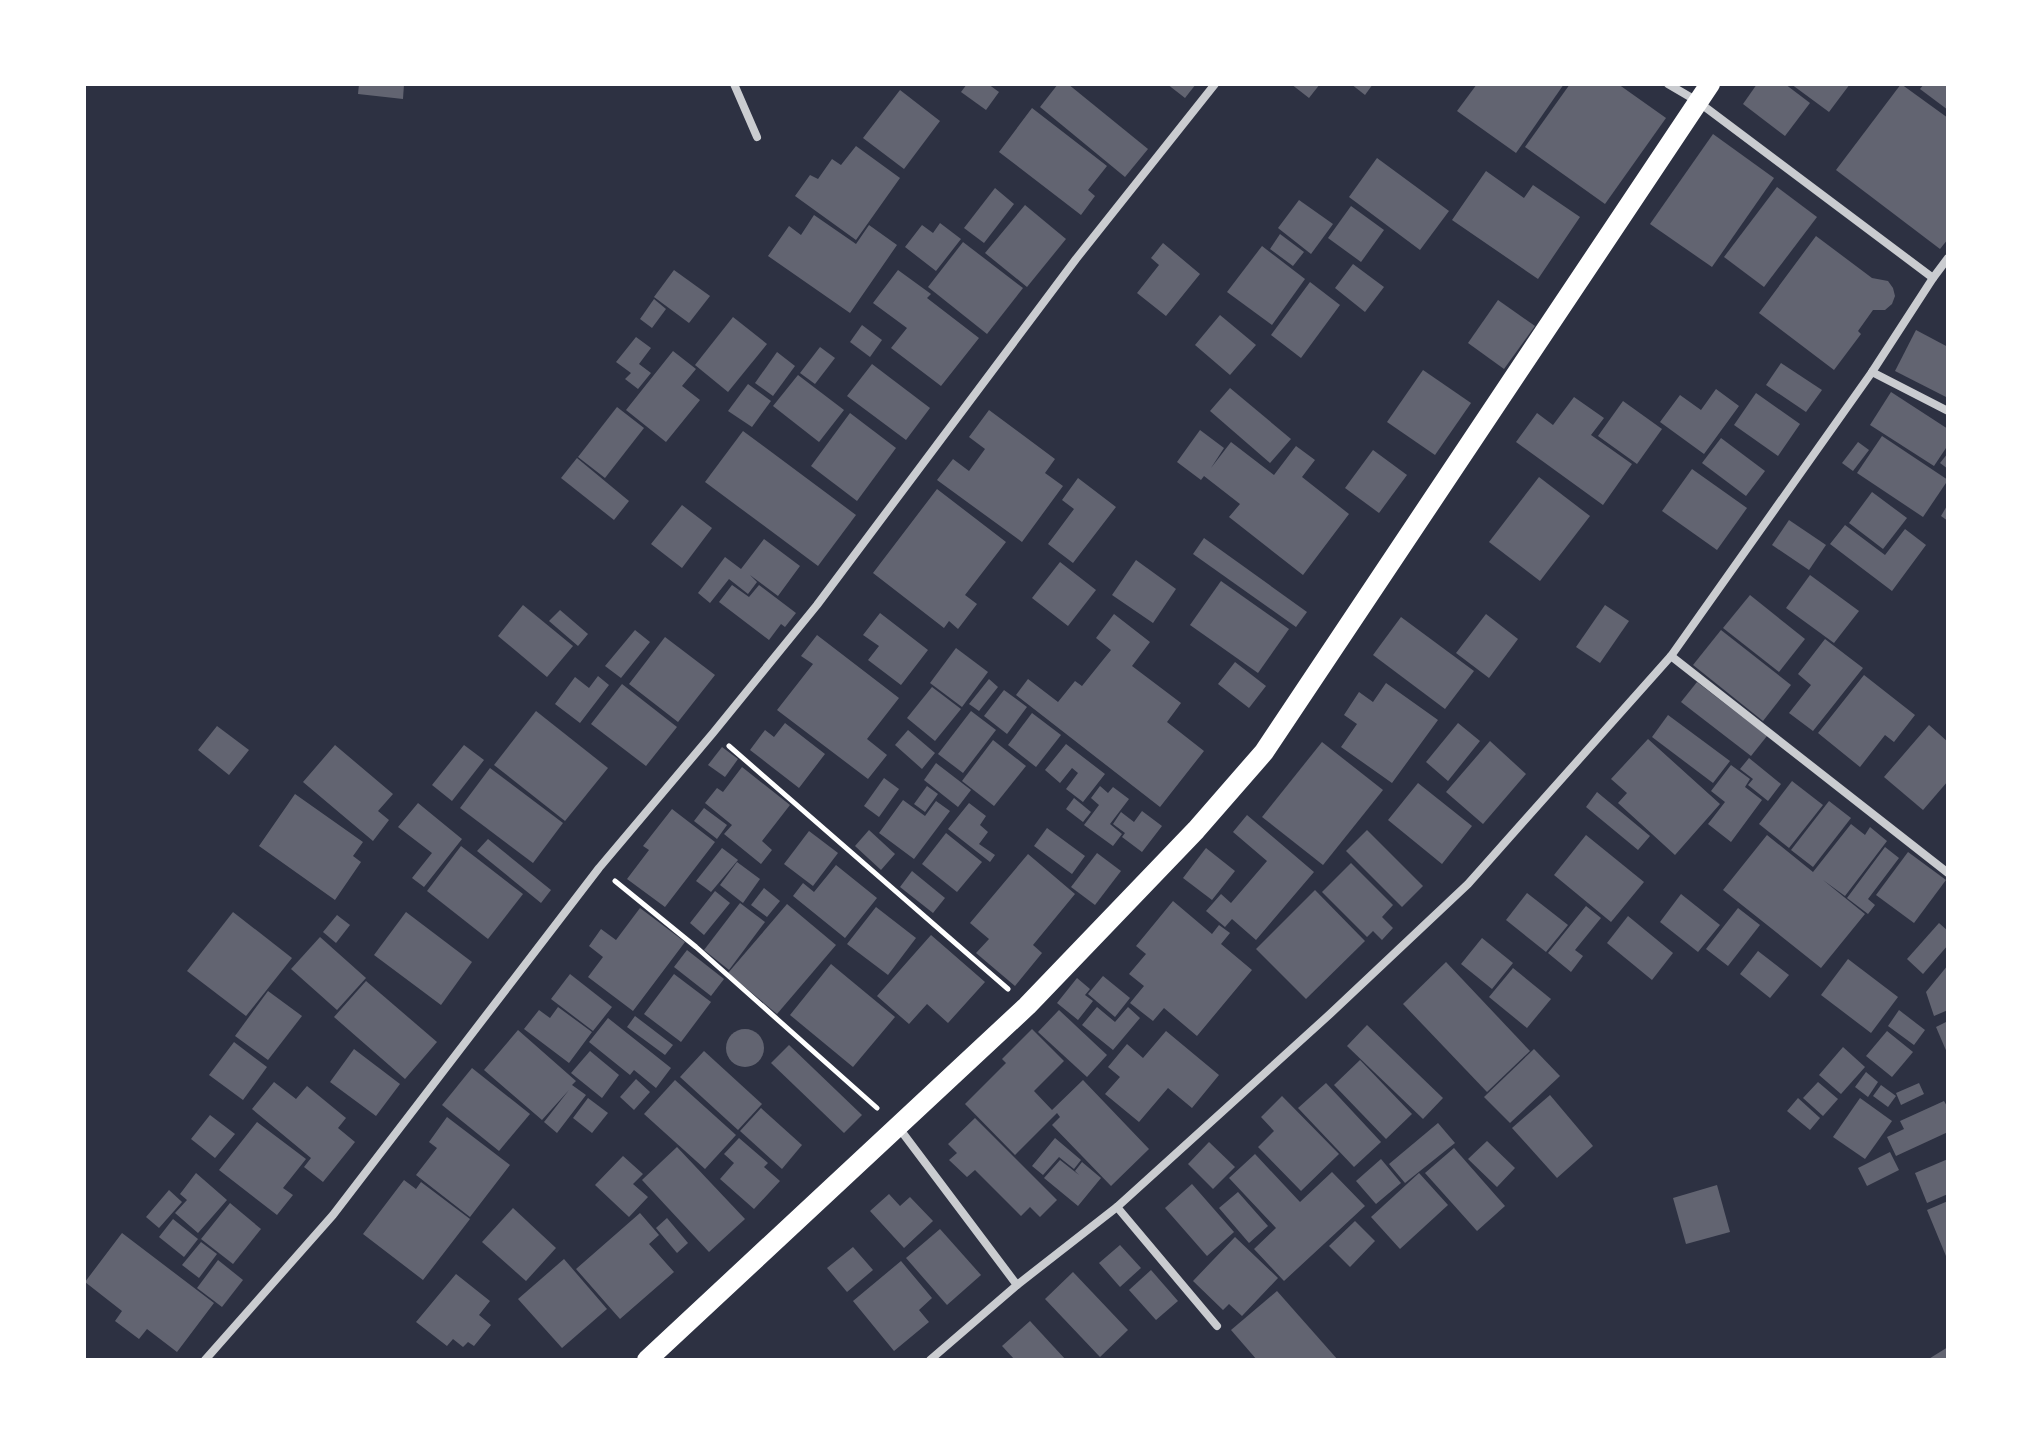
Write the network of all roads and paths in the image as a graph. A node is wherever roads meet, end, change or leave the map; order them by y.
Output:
1 (734, 84) edge
2 (1215, 84) edge
3 (1668, 84) edge
4 (1704, 92) edge
5 (757, 137) dead end
6 (1948, 258) edge
7 (1933, 278) junction
8 (1872, 372) junction
9 (1948, 411) edge
10 (1671, 656) junction
11 (713, 733) junction
12 (599, 868) junction
13 (1948, 873) edge
14 (1027, 1006) junction
15 (899, 1128) junction
16 (1117, 1207) junction
17 (1017, 1285) junction
18 (1217, 1326) dead end
19 (205, 1360) edge
20 (647, 1360) edge
21 (930, 1360) edge

1 - 5 street
2 - 11 street
3 - 4 street
4 - 7 street
4 - 14 main road
6 - 7 street
7 - 8 street
8 - 9 street
8 - 10 street
10 - 13 street
10 - 16 street
11 - 12 street
11 - 14 path
12 - 15 path
12 - 19 street
14 - 15 main road
15 - 17 street
15 - 20 main road
16 - 17 street
16 - 18 street
17 - 21 street

